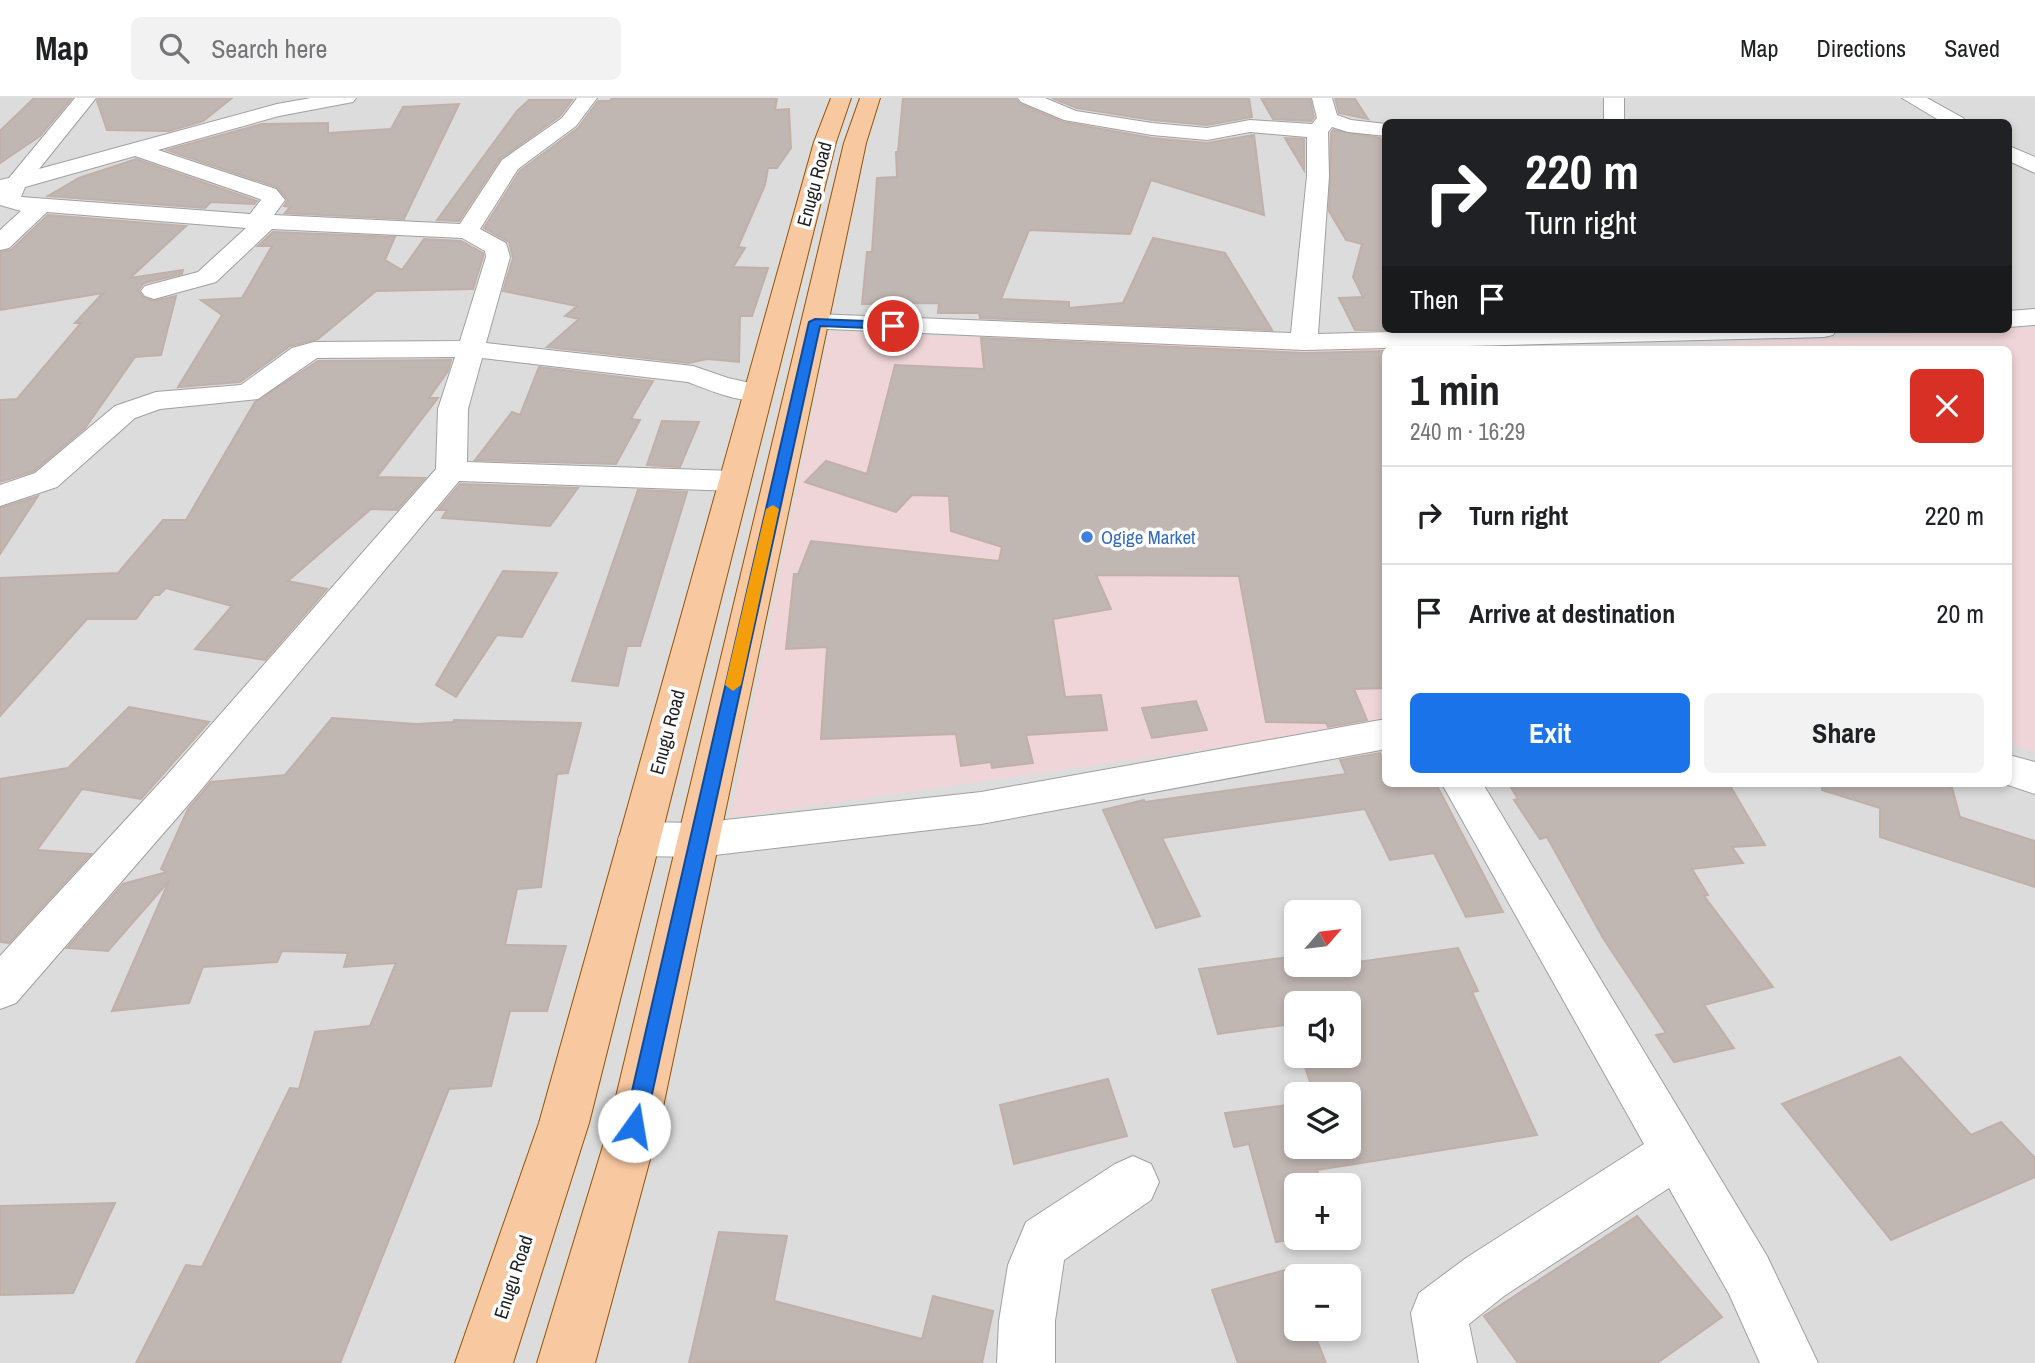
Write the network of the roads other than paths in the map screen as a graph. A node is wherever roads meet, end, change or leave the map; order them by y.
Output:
1 (86, 98) edge
2 (346, 98) edge
3 (587, 98) edge
4 (841, 98) edge
5 (870, 98) edge
6 (1028, 98) edge
7 (1614, 98) edge
8 (1912, 98) edge
9 (1323, 116) edge
10 (1614, 119) edge
11 (1950, 119) edge
12 (1382, 130) edge
13 (134, 149) junction
14 (2012, 154) edge
15 (2035, 166) edge
16 (8, 185) edge
17 (41, 205) junction
18 (266, 222) junction
19 (467, 231) junction
20 (0, 243) edge
21 (153, 291) dead end
22 (815, 322) junction
23 (1658, 333) edge
24 (1304, 342) junction
25 (471, 349) junction
26 (758, 393) junction
27 (451, 471) junction
28 (734, 481) junction
29 (0, 496) edge
30 (1382, 735) edge
31 (2012, 771) edge
32 (2035, 778) edge
33 (1464, 787) edge
34 (639, 839) junction
35 (698, 840) junction
36 (0, 988) edge
37 (1677, 1153) junction
38 (1133, 1182) dead end
39 (484, 1363) edge
40 (566, 1363) edge
41 (1026, 1363) edge
42 (1448, 1363) edge
43 (1789, 1363) edge

1 - 16 street
2 - 13 street
3 - 19 street
4 - 26 main road, Enugu Road
5 - 22 main road
6 - 9 street
7 - 10 street
8 - 11 street
9 - 12 street
9 - 24 street
13 - 16 street
13 - 18 street
14 - 15 street
16 - 17 street
17 - 18 street
17 - 20 street
18 - 19 street
18 - 21 street
19 - 25 street
22 - 24 street
22 - 35 main road
23 - 24 street
25 - 26 street
25 - 27 street
25 - 29 street
26 - 28 main road, Enugu Road
27 - 28 street
27 - 36 street
28 - 34 main road, Enugu Road
30 - 35 street
31 - 32 street
33 - 37 street
34 - 35 street
34 - 39 main road, Enugu Road
35 - 40 main road
37 - 42 street
37 - 43 street
38 - 41 street

